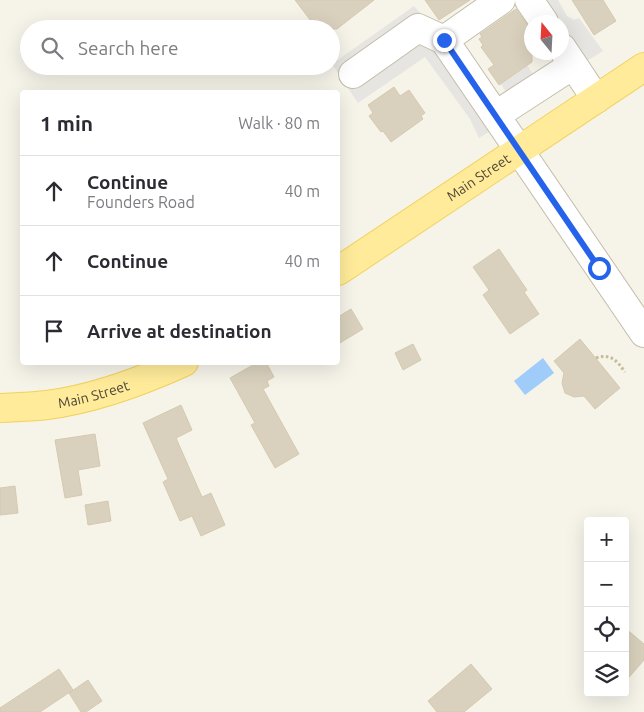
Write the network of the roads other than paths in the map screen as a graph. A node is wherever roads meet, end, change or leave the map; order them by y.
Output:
1 (501, 0) edge
2 (529, 0) edge
3 (539, 15) edge
4 (444, 40) junction
5 (569, 59) edge
6 (562, 60) edge
7 (644, 67) edge
8 (353, 74) dead end
9 (596, 99) junction
10 (496, 115) junction
11 (520, 150) junction
12 (340, 270) edge
13 (644, 333) edge
14 (177, 365) edge
15 (0, 408) edge

1 - 4 street
2 - 3 street
4 - 8 street
4 - 10 street
5 - 9 street
6 - 10 street
7 - 9 main road, Main Street
9 - 11 main road, Main Street
10 - 11 street
11 - 12 main road, Main Street
11 - 13 street
14 - 15 main road, Main Street

